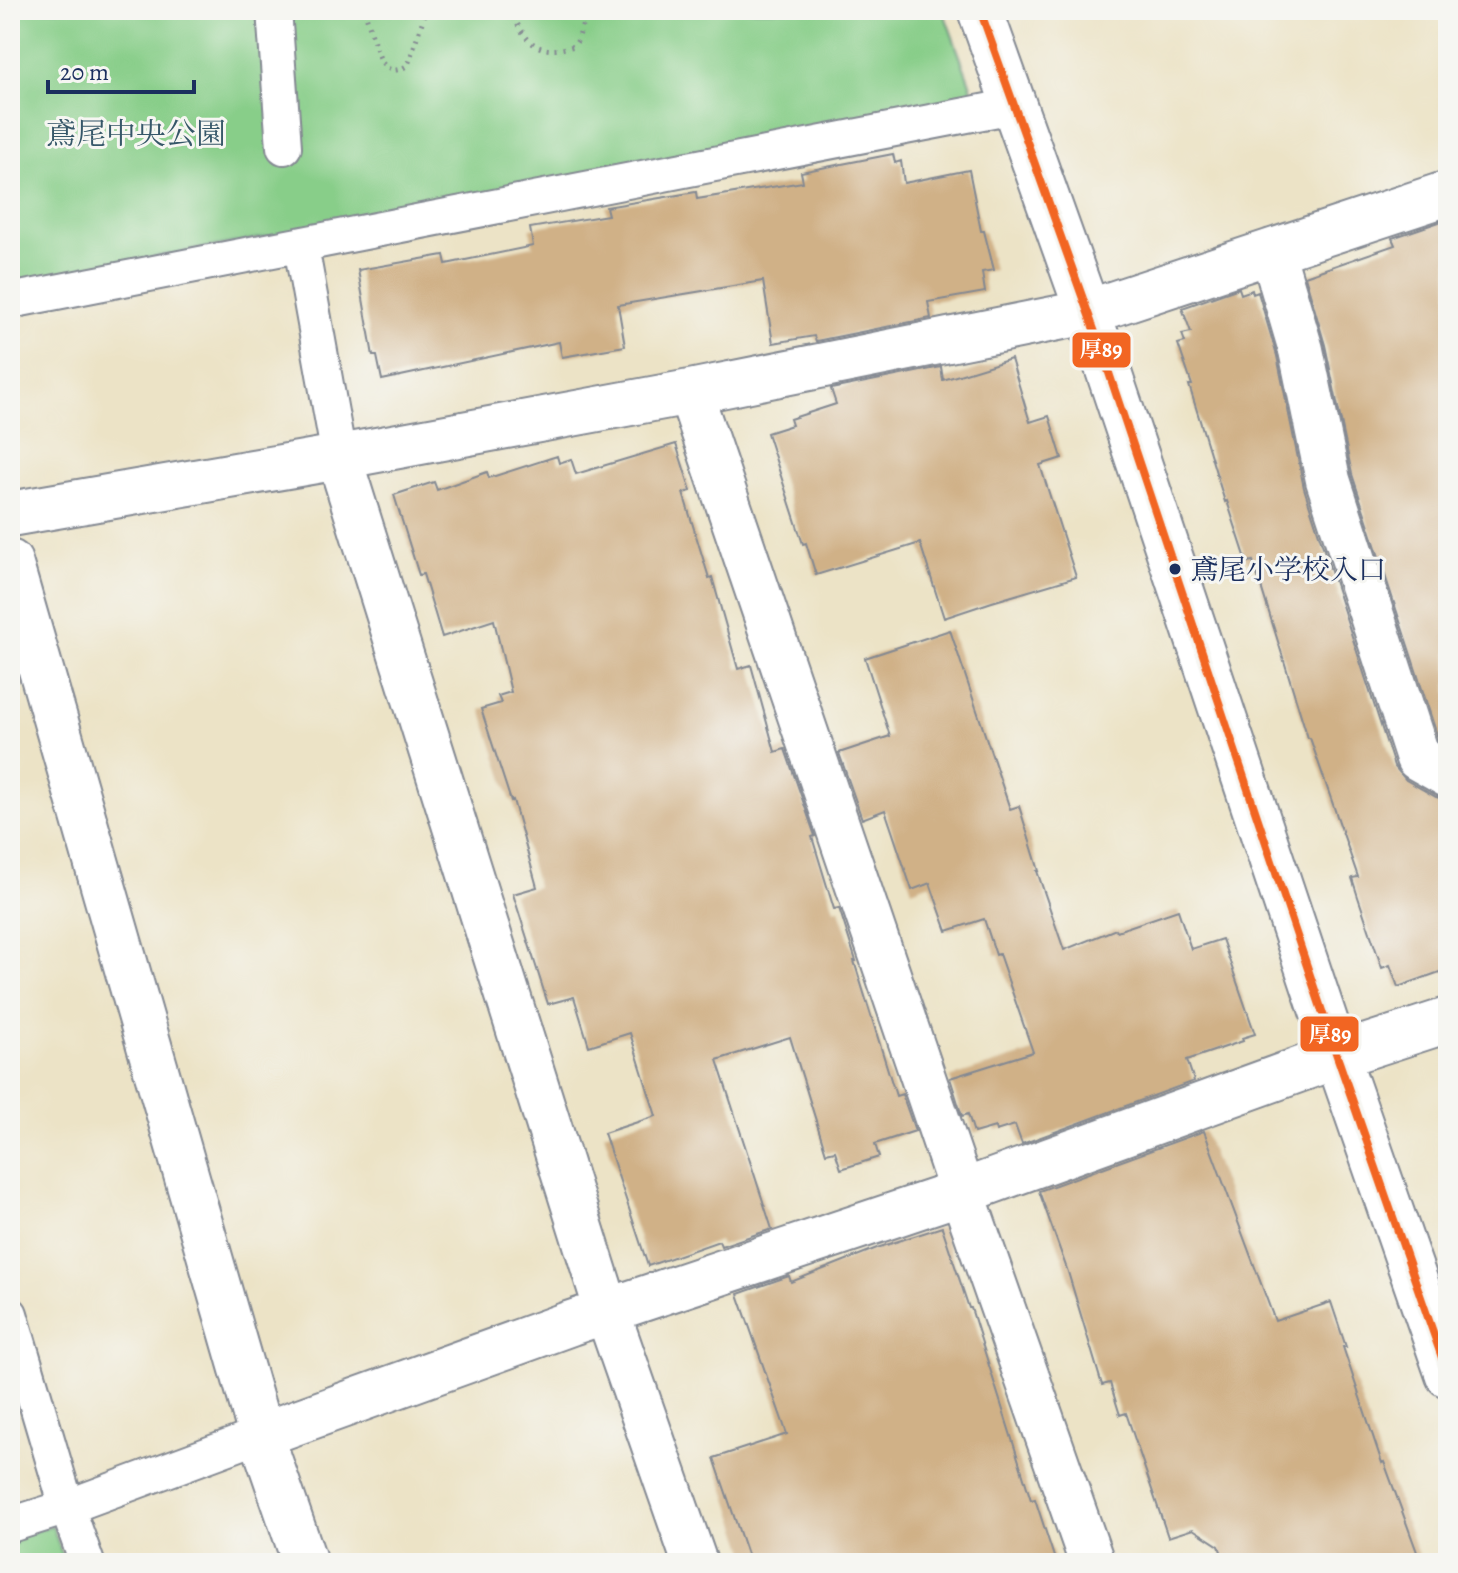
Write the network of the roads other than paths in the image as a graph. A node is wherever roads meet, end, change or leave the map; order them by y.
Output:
1 (274, 10) edge
2 (980, 10) edge
3 (1013, 106) junction
4 (284, 147) dead end
5 (1448, 193) edge
6 (301, 246) junction
7 (1272, 251) junction
8 (10, 301) edge
9 (1088, 312) junction
10 (690, 392) junction
11 (339, 457) junction
12 (10, 514) edge
13 (10, 562) edge
14 (1448, 775) edge
15 (1448, 1020) edge
16 (1337, 1056) junction
17 (962, 1192) junction
18 (607, 1311) junction
19 (10, 1314) edge
20 (1448, 1375) edge
21 (261, 1435) junction
22 (67, 1507) junction
23 (10, 1525) edge
24 (87, 1563) edge
25 (305, 1563) edge
26 (695, 1563) edge
27 (1092, 1563) edge

1 - 4 street
2 - 3 street
3 - 6 street
3 - 9 street
5 - 7 street
6 - 8 street
6 - 11 street
7 - 9 street
7 - 14 street
9 - 10 street
9 - 16 street
10 - 11 street
10 - 17 street
11 - 12 street
11 - 18 street
13 - 21 street
15 - 16 street
16 - 17 street
16 - 20 street
17 - 18 street
17 - 27 street
18 - 21 street
18 - 26 street
19 - 22 street
21 - 22 street
21 - 25 street
22 - 23 street
22 - 24 street

